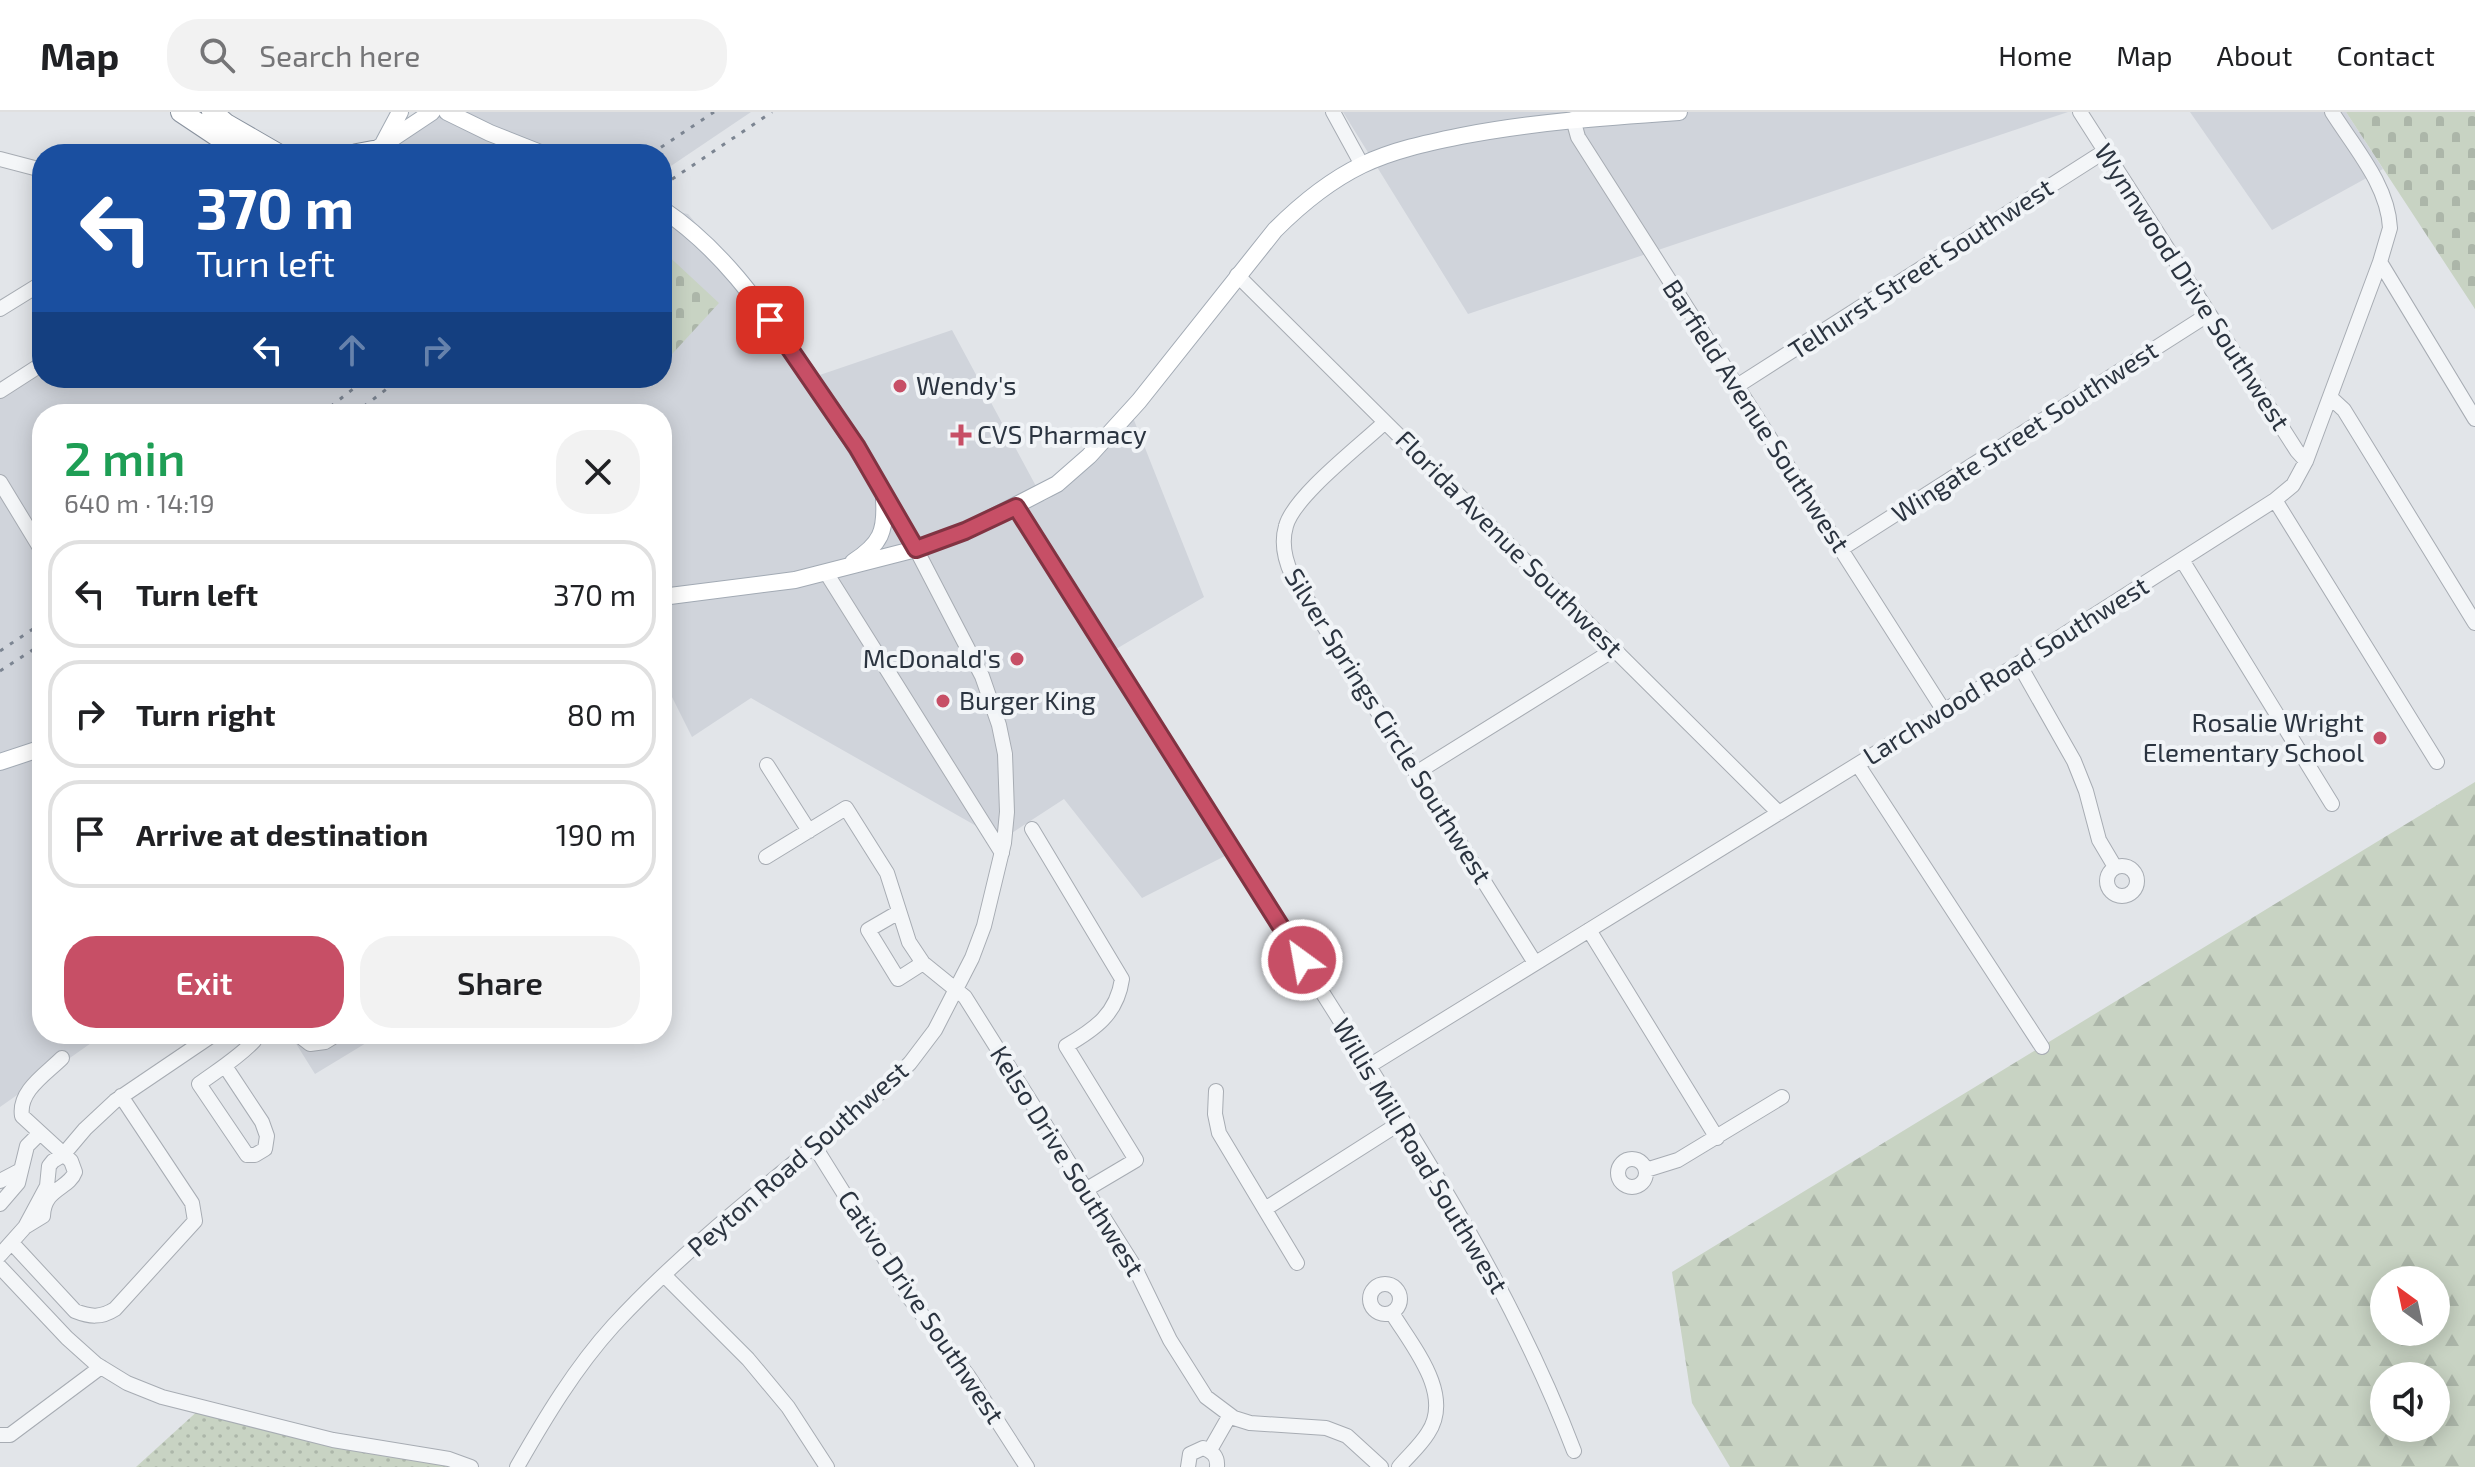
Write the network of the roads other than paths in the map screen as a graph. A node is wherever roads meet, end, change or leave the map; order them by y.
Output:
1 (181, 112) edge
2 (212, 112) edge
3 (400, 112) edge
4 (432, 112) edge
5 (447, 112) edge
6 (1333, 112) edge
7 (1679, 112) edge
8 (2080, 112) edge
9 (2332, 112) edge
10 (1573, 119) junction
11 (229, 144) edge
12 (261, 144) edge
13 (375, 144) edge
14 (381, 144) edge
15 (518, 144) edge
16 (2105, 151) junction
17 (0, 159) edge
18 (1362, 165) junction
19 (32, 167) edge
20 (672, 216) edge
21 (2380, 262) junction
22 (1237, 275) junction
23 (32, 289) edge
24 (0, 309) edge
25 (2209, 314) junction
26 (32, 370) edge
27 (1737, 386) junction
28 (0, 391) edge
29 (2331, 398) junction
30 (2475, 419) edge
31 (1385, 422) junction
32 (2306, 461) junction
33 (0, 482) edge
34 (884, 492) junction
35 (2275, 500) junction
36 (1016, 507) junction
37 (32, 535) edge
38 (916, 549) junction
39 (1841, 549) junction
40 (2182, 560) junction
41 (833, 572) junction
42 (672, 596) edge
43 (2475, 623) edge
44 (1615, 649) junction
45 (2019, 664) junction
46 (1944, 711) junction
47 (32, 751) edge
48 (0, 762) edge
49 (2437, 762) dead end
50 (767, 765) dead end
51 (1858, 765) junction
52 (1416, 773) junction
53 (2332, 804) dead end
54 (1779, 813) junction
55 (1032, 829) dead end
56 (809, 831) junction
57 (1002, 853) junction
58 (766, 857) dead end
59 (2115, 867) dead end
60 (899, 912) junction
61 (1589, 930) junction
62 (923, 963) junction
63 (1535, 963) junction
64 (956, 986) junction
65 (199, 1044) edge
66 (251, 1044) edge
67 (2042, 1047) dead end
68 (62, 1058) dead end
69 (225, 1066) junction
70 (1369, 1066) junction
71 (1216, 1091) dead end
72 (121, 1096) junction
73 (1782, 1097) dead end
74 (1403, 1121) junction
75 (40, 1133) junction
76 (1717, 1138) junction
77 (815, 1147) junction
78 (63, 1155) junction
79 (1646, 1170) dead end
80 (19, 1171) junction
81 (0, 1181) edge
82 (1087, 1189) junction
83 (49, 1198) junction
84 (0, 1204) edge
85 (1267, 1213) junction
86 (12, 1243) junction
87 (0, 1255) edge
88 (1297, 1263) dead end
89 (0, 1267) edge
90 (664, 1275) junction
91 (1392, 1313) dead end
92 (101, 1367) junction
93 (1230, 1415) junction
94 (0, 1435) edge
95 (1210, 1450) junction
96 (1574, 1451) dead end
97 (471, 1467) edge
98 (517, 1467) edge
99 (827, 1467) edge
100 (1027, 1467) edge
101 (1188, 1467) edge
102 (1217, 1467) edge
103 (1381, 1467) edge
104 (1399, 1467) edge

1 - 11 highway
2 - 12 highway
3 - 13 main road
4 - 14 main road
5 - 15 main road
6 - 18 street
7 - 10 main road
8 - 16 street, Wynnwood Drive Southwest
9 - 21 street, Larchwood Road Southwest
10 - 18 main road
10 - 27 street, Barfield Avenue Southwest
16 - 25 street, Wynnwood Drive Southwest
16 - 27 street, Telhurst Street Southwest
17 - 19 street
18 - 22 main road
20 - 34 main road
21 - 29 street, Larchwood Road Southwest
21 - 30 street
22 - 31 street, Florida Avenue Southwest
22 - 36 main road
23 - 24 street
25 - 32 street, Wynnwood Drive Southwest
25 - 39 street, Wingate Street Southwest
26 - 28 street
27 - 39 street, Barfield Avenue Southwest
29 - 32 street, Larchwood Road Southwest
29 - 43 street
31 - 44 street, Florida Avenue Southwest
31 - 52 street, Silver Springs Circle Southwest
32 - 35 street, Larchwood Road Southwest
33 - 37 street
34 - 38 main road
34 - 41 main road
35 - 40 street, Larchwood Road Southwest
35 - 49 street
36 - 38 main road
36 - 70 street, Willis Mill Road Southwest
38 - 41 main road
38 - 57 street, Peyton Road Southwest
39 - 46 street, Barfield Avenue Southwest
40 - 45 street, Larchwood Road Southwest
40 - 53 street
41 - 42 main road
41 - 57 street
44 - 52 street
44 - 54 street, Florida Avenue Southwest
45 - 46 street, Larchwood Road Southwest
45 - 59 street
46 - 51 street, Larchwood Road Southwest
47 - 48 main road
50 - 56 street
51 - 54 street, Larchwood Road Southwest
51 - 67 street
52 - 63 street, Silver Springs Circle Southwest
54 - 61 street, Larchwood Road Southwest
55 - 82 street
56 - 58 street
56 - 60 street
57 - 64 street, Peyton Road Southwest
60 - 62 street
60 - 62 street
61 - 63 street, Larchwood Road Southwest
61 - 76 street
62 - 64 street
63 - 70 street, Larchwood Road Southwest
64 - 77 street, Peyton Road Southwest
64 - 82 street, Kelso Drive Southwest
65 - 72 street
66 - 69 street
68 - 75 street
69 - 69 street
70 - 74 street, Willis Mill Road Southwest
71 - 85 street
72 - 78 street
72 - 86 street
73 - 76 street
74 - 85 street
74 - 96 street, Willis Mill Road Southwest
75 - 78 street
75 - 80 street
76 - 79 street
77 - 90 street, Peyton Road Southwest
77 - 100 street, Cativo Drive Southwest
78 - 83 street
78 - 83 street
80 - 81 street
80 - 84 street
82 - 93 street, Kelso Drive Southwest
83 - 86 street
85 - 88 street
86 - 87 street
89 - 92 street
90 - 98 street, Peyton Road Southwest
90 - 99 street
91 - 104 street
92 - 94 street
92 - 97 street
93 - 95 street
93 - 103 street
95 - 101 street
95 - 102 street

